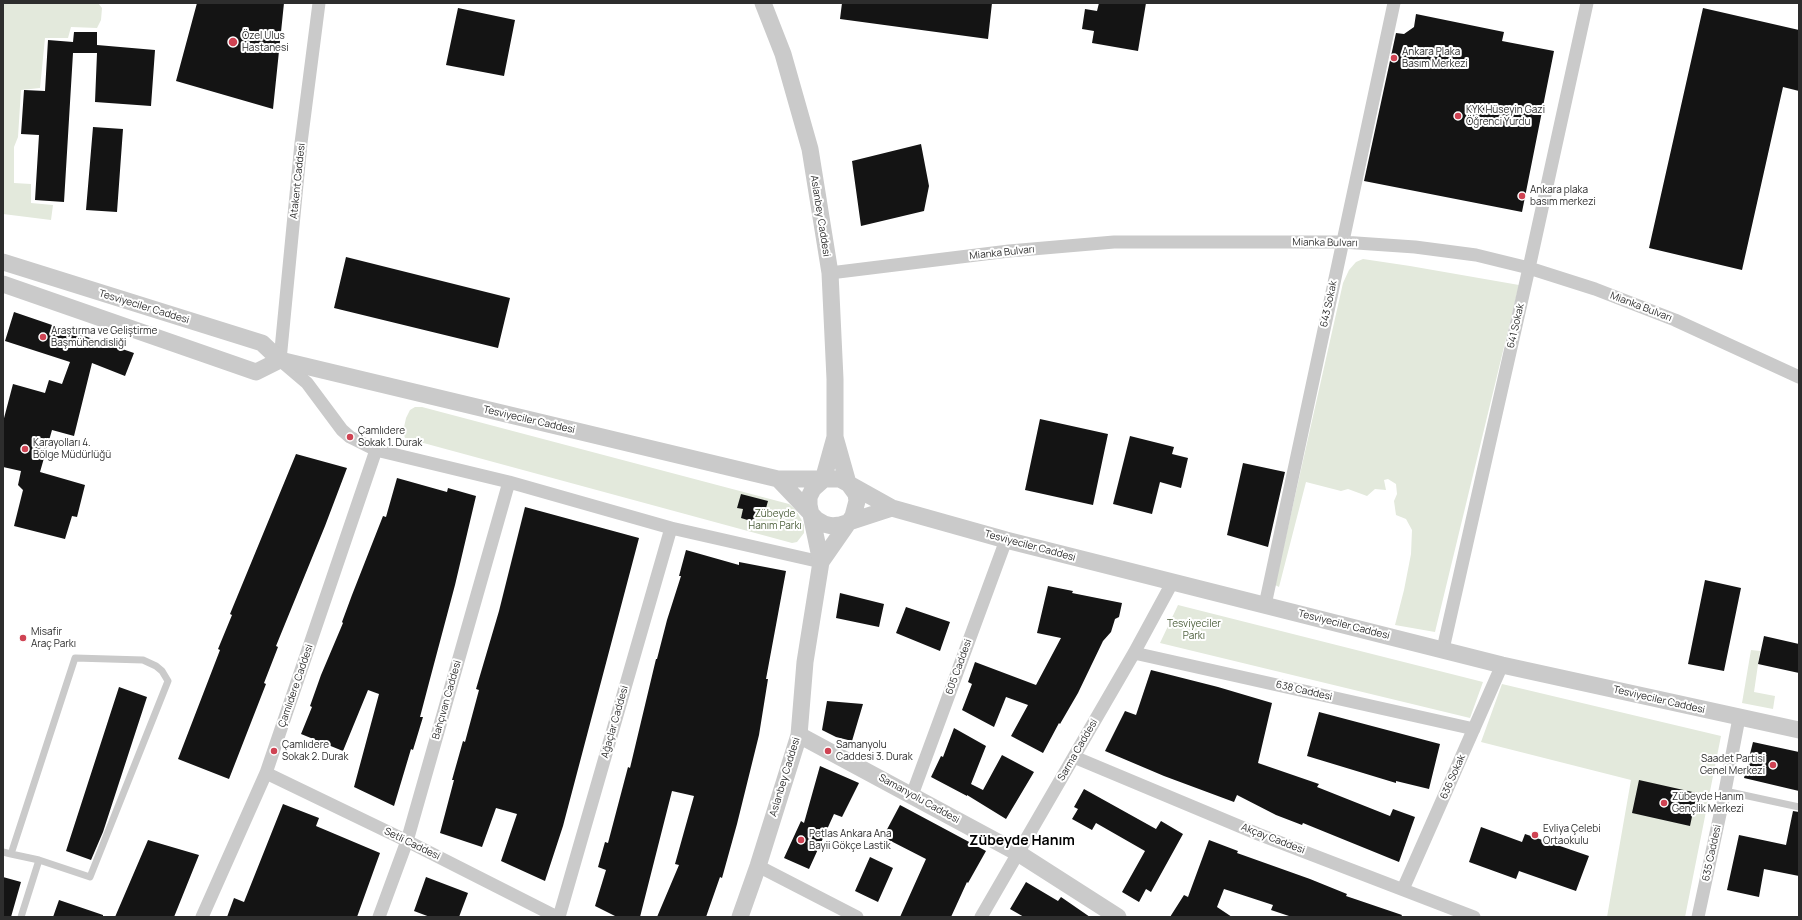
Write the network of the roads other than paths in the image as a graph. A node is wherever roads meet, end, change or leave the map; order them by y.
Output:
1 (319, 3) edge
2 (763, 3) edge
3 (1394, 3) edge
4 (1587, 3) edge
5 (1342, 242) junction
6 (3, 262) edge
7 (1529, 268) junction
8 (830, 273) junction
9 (3, 284) edge
10 (280, 360) junction
11 (1799, 378) edge
12 (835, 437) junction
13 (376, 450) junction
14 (778, 479) junction
15 (823, 480) junction
16 (509, 482) junction
17 (848, 483) junction
18 (892, 508) junction
19 (812, 513) junction
20 (848, 521) junction
21 (671, 528) junction
22 (1006, 540) junction
23 (822, 562) junction
24 (1172, 583) junction
25 (1265, 605) junction
26 (1443, 649) junction
27 (1134, 653) junction
28 (1502, 665) junction
29 (1739, 718) junction
30 (1474, 729) junction
31 (1799, 730) edge
32 (799, 735) junction
33 (1074, 757) junction
34 (266, 773) junction
35 (1725, 791) junction
36 (912, 795) junction
37 (1799, 807) edge
38 (407, 841) junction
39 (3, 852) edge
40 (1018, 853) junction
41 (11, 854) junction
42 (39, 860) junction
43 (758, 866) junction
44 (1403, 889) junction
45 (21, 917) edge
46 (202, 917) edge
47 (379, 917) edge
48 (558, 917) edge
49 (740, 917) edge
50 (857, 917) edge
51 (981, 917) edge
52 (1118, 917) edge
53 (1474, 917) edge
54 (1698, 917) edge

1 - 10 street, Atakent Caddesi
2 - 8 street, Aslanbey Caddesi
3 - 5 street, 643 Sokak
4 - 7 street, 641 Sokak
5 - 7 street, Mianka Bulvarı
5 - 8 street, Mianka Bulvarı
5 - 25 street, 643 Sokak
6 - 10 street, Tesviyeciler Caddesi
7 - 11 street, Mianka Bulvarı
7 - 26 street, 641 Sokak
8 - 12 street, Aslanbey Caddesi
9 - 10 street
10 - 13 street
10 - 14 street, Tesviyeciler Caddesi
12 - 15 street
12 - 17 street
13 - 16 street
13 - 34 street, Çamlıdere Caddesi
14 - 15 street, Tesviyeciler Caddesi
14 - 19 street
15 - 17 street
15 - 19 street
16 - 21 street
16 - 38 street, Bahçıvan Caddesi
17 - 18 street, Tesviyeciler Caddesi
17 - 20 street
18 - 20 street
18 - 22 street, Tesviyeciler Caddesi
19 - 20 street
19 - 23 street
20 - 23 street
21 - 23 street
21 - 48 street, Ağaçlar Caddesi
22 - 24 street, Tesviyeciler Caddesi
22 - 36 street, 605 Caddesi
23 - 32 street, Aslanbey Caddesi
24 - 25 street, Tesviyeciler Caddesi
24 - 27 street, Sarma Caddesi
25 - 26 street, Tesviyeciler Caddesi
26 - 28 street, Tesviyeciler Caddesi
27 - 30 street, 638 Caddesi
27 - 33 street, Sarma Caddesi
28 - 29 street, Tesviyeciler Caddesi
28 - 30 street, 636 Sokak
29 - 31 street, Tesviyeciler Caddesi
29 - 35 street, 635 Caddesi
30 - 44 street, 636 Sokak
32 - 36 street, Samanyolu Caddesi
32 - 43 street, Aslanbey Caddesi
33 - 40 street, Sarma Caddesi
33 - 44 street, Akçay Caddesi
34 - 38 street, Setli Caddesi
34 - 46 street, Çamlıdere Caddesi
35 - 37 lane
35 - 54 street, 635 Caddesi
36 - 40 street, Samanyolu Caddesi
38 - 47 street, Bahçıvan Caddesi
38 - 48 street, Setli Caddesi
39 - 41 lane
40 - 51 street, Sarma Caddesi
40 - 52 street, Samanyolu Caddesi
41 - 42 lane
41 - 42 lane
42 - 45 lane
43 - 49 street, Aslanbey Caddesi
43 - 50 street
44 - 53 street, Akçay Caddesi

